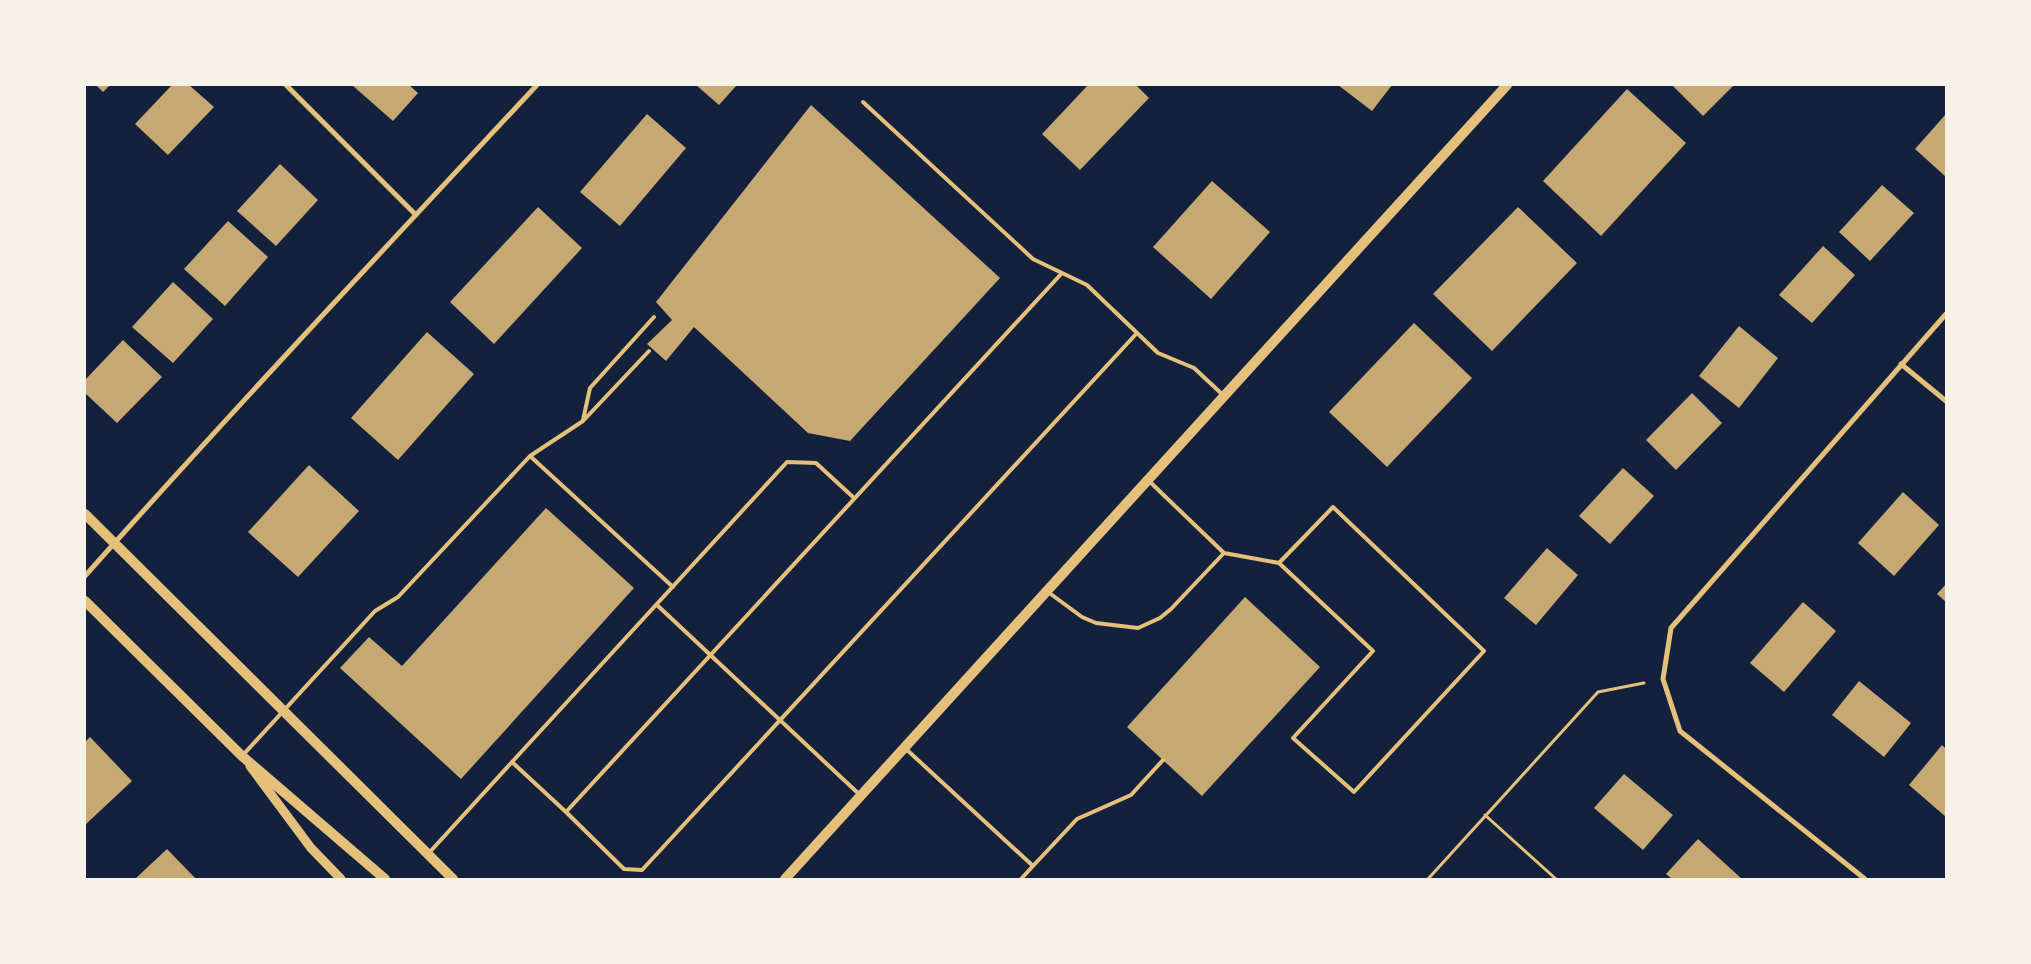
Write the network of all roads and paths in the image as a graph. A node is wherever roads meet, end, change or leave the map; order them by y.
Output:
1 (286, 85) edge
2 (537, 85) edge
3 (1507, 85) edge
4 (863, 102) dead end
5 (416, 215) junction
6 (1062, 273) junction
7 (1946, 314) edge
8 (654, 318) dead end
9 (1136, 334) junction
10 (649, 351) dead end
11 (1902, 364) junction
12 (1223, 395) junction
13 (1946, 401) edge
14 (583, 421) junction
15 (530, 456) junction
16 (1148, 479) junction
17 (854, 498) junction
18 (85, 514) edge
19 (114, 543) junction
20 (1224, 553) junction
21 (1279, 563) junction
22 (85, 576) edge
23 (673, 587) junction
24 (1046, 591) junction
25 (85, 601) edge
26 (657, 604) junction
27 (711, 654) junction
28 (1663, 679) junction
29 (284, 712) junction
30 (781, 720) junction
31 (906, 748) junction
32 (242, 756) junction
33 (1163, 760) dead end
34 (512, 762) junction
35 (862, 796) junction
36 (566, 812) junction
37 (1485, 816) junction
38 (428, 854) junction
39 (1033, 866) junction
40 (341, 879) edge
41 (385, 879) edge
42 (453, 879) edge
43 (785, 879) edge
44 (1022, 879) edge
45 (1428, 879) edge
46 (1556, 879) edge
47 (1864, 879) edge

1 - 5 street
2 - 5 street
3 - 12 main road
4 - 6 lane
5 - 19 street
6 - 9 lane
6 - 17 lane
7 - 11 street
8 - 14 lane
9 - 12 lane
9 - 30 lane
10 - 14 lane
11 - 13 street
11 - 28 street
12 - 16 main road
14 - 15 lane
15 - 23 lane
15 - 29 lane
16 - 20 lane
16 - 24 main road
17 - 23 lane
17 - 27 lane
18 - 19 main road
19 - 22 street
19 - 29 main road
20 - 21 lane
20 - 24 lane
21 - 21 lane
23 - 26 lane
24 - 31 main road
25 - 32 main road
26 - 27 lane
26 - 34 lane
27 - 30 lane
27 - 36 lane
28 - 37 path
28 - 47 street
29 - 32 lane
29 - 38 main road
30 - 35 lane
30 - 36 lane
31 - 35 main road
31 - 39 lane
32 - 40 street
32 - 41 main road
33 - 39 lane
34 - 36 lane
34 - 38 lane
35 - 43 main road
37 - 45 path
37 - 46 path
38 - 42 main road
39 - 44 lane

